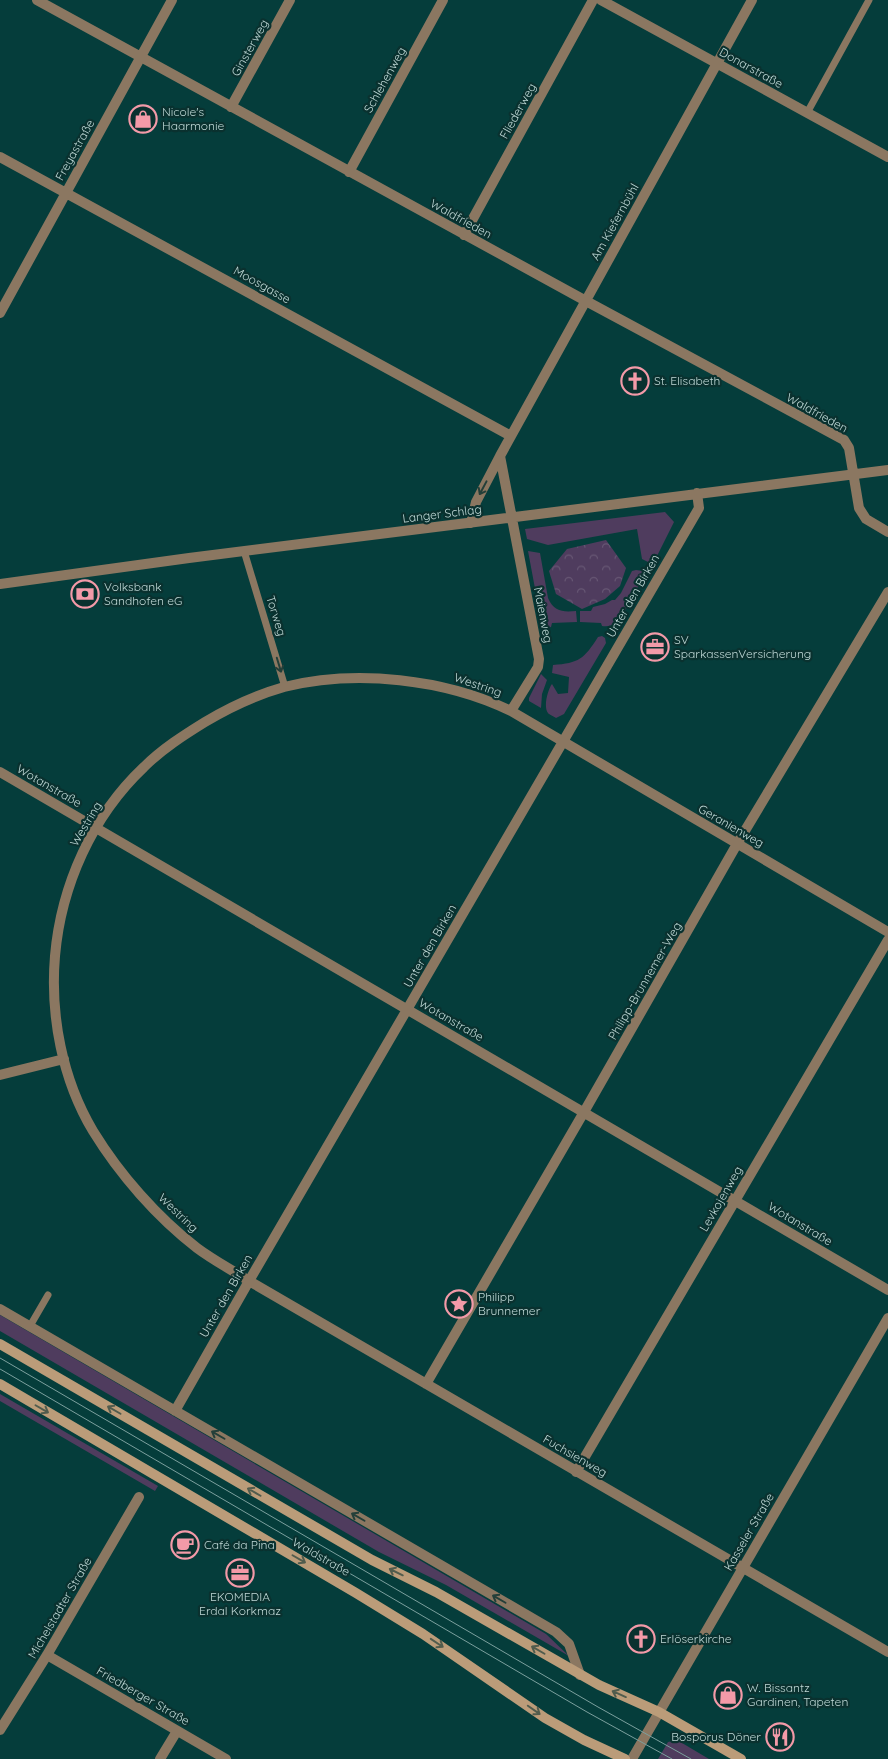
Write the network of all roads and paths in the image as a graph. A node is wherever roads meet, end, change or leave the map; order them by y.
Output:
1 (37, 0) edge
2 (172, 0) edge
3 (290, 0) edge
4 (443, 0) edge
5 (593, 0) edge
6 (601, 0) edge
7 (752, 0) edge
8 (869, 0) edge
9 (140, 57) junction
10 (717, 63) junction
11 (231, 107) junction
12 (807, 113) junction
13 (0, 157) edge
14 (888, 157) edge
15 (349, 172) junction
16 (66, 192) junction
17 (464, 235) junction
18 (586, 301) junction
19 (0, 312) edge
20 (511, 436) junction
21 (500, 456) junction
22 (888, 470) edge
23 (854, 474) junction
24 (697, 493) junction
25 (511, 518) junction
26 (472, 523) junction
27 (888, 532) edge
28 (244, 551) junction
29 (0, 584) edge
30 (888, 592) edge
31 (285, 687) junction
32 (511, 711) junction
33 (562, 741) junction
34 (0, 772) edge
35 (96, 828) junction
36 (737, 844) junction
37 (888, 932) edge
38 (888, 940) edge
39 (408, 1010) junction
40 (64, 1059) junction
41 (0, 1075) edge
42 (584, 1112) junction
43 (735, 1200) junction
44 (249, 1281) junction
45 (888, 1290) edge
46 (48, 1295) dead end
47 (0, 1309) edge
48 (888, 1318) edge
49 (30, 1326) junction
50 (0, 1344) edge
51 (0, 1384) edge
52 (426, 1384) junction
53 (175, 1410) junction
54 (576, 1472) junction
55 (139, 1497) dead end
56 (743, 1568) junction
57 (888, 1652) edge
58 (47, 1655) junction
59 (580, 1675) junction
60 (659, 1712) junction
61 (0, 1730) edge
62 (177, 1731) junction
63 (160, 1759) edge
64 (226, 1759) edge
65 (624, 1759) edge
66 (632, 1759) edge
67 (742, 1759) edge

1 - 9 street, Waldfrieden
2 - 9 street, Freyastraße
3 - 11 street, Ginsterweg
4 - 15 street, Schlehenweg
5 - 17 street, Fliederweg
6 - 10 street, Donarstraße
7 - 10 street, Am Kiefernbühl
8 - 12 lane
9 - 11 street, Waldfrieden
9 - 16 street, Freyastraße
10 - 12 street, Donarstraße
10 - 18 street, Am Kiefernbühl
11 - 15 street, Waldfrieden
12 - 14 street, Donarstraße
13 - 16 street, Moosgasse
15 - 17 street, Waldfrieden
16 - 19 street, Freyastraße
16 - 20 street, Moosgasse
17 - 18 street, Waldfrieden
18 - 20 street, Am Kiefernbühl
18 - 23 street, Waldfrieden
20 - 21 street, Am Kiefernbühl
21 - 25 street
21 -> 26 street, Am Kiefernbühl
22 - 23 street, Langer Schlag
23 - 24 street, Langer Schlag
23 - 27 street, Waldfrieden
24 - 25 street, Langer Schlag
24 - 33 street, Unter den Birken
25 - 26 street, Langer Schlag
25 - 32 street, Maienweg
26 - 28 street, Langer Schlag
28 - 29 street, Langer Schlag
28 -> 31 lane, Torweg
30 - 36 street, Philipp-Brunnemer-Weg
31 - 32 street, Westring
31 - 35 street, Westring
32 - 33 street, Westring
33 - 36 street, Geranienweg
33 - 39 street, Unter den Birken
34 - 35 street, Wotanstraße
35 - 39 street, Wotanstraße
35 - 40 street, Westring
36 - 37 street, Geranienweg
36 - 42 street, Philipp-Brunnemer-Weg
38 - 43 street, Levkojenweg
39 - 42 street, Wotanstraße
39 - 44 street, Unter den Birken
40 - 41 street
40 - 44 street, Westring
42 - 43 street, Wotanstraße
42 - 52 street, Philipp-Brunnemer-Weg
43 - 45 street, Wotanstraße
43 - 54 street, Levkojenweg
44 - 52 street, Fuchsienweg
44 - 53 street, Unter den Birken
46 - 49 lane
47 - 49 street
48 - 56 street, Kasseler Straße
49 - 53 street
59 -> 50 main road, Waldstraße
51 -> 65 main road, Waldstraße
52 - 54 street, Fuchsienweg
59 -> 53 street
54 - 56 street, Fuchsienweg
55 - 58 street, Michelstadter Straße
56 - 57 street, Fuchsienweg
56 - 60 street, Kasseler Straße
58 - 61 street, Michelstadter Straße
58 - 62 street, Friedberger Straße
60 -> 59 main road, Waldstraße
60 - 66 street, Kasseler Straße
60 - 67 main road, Waldstraße
62 - 63 street
62 - 64 street, Friedberger Straße

